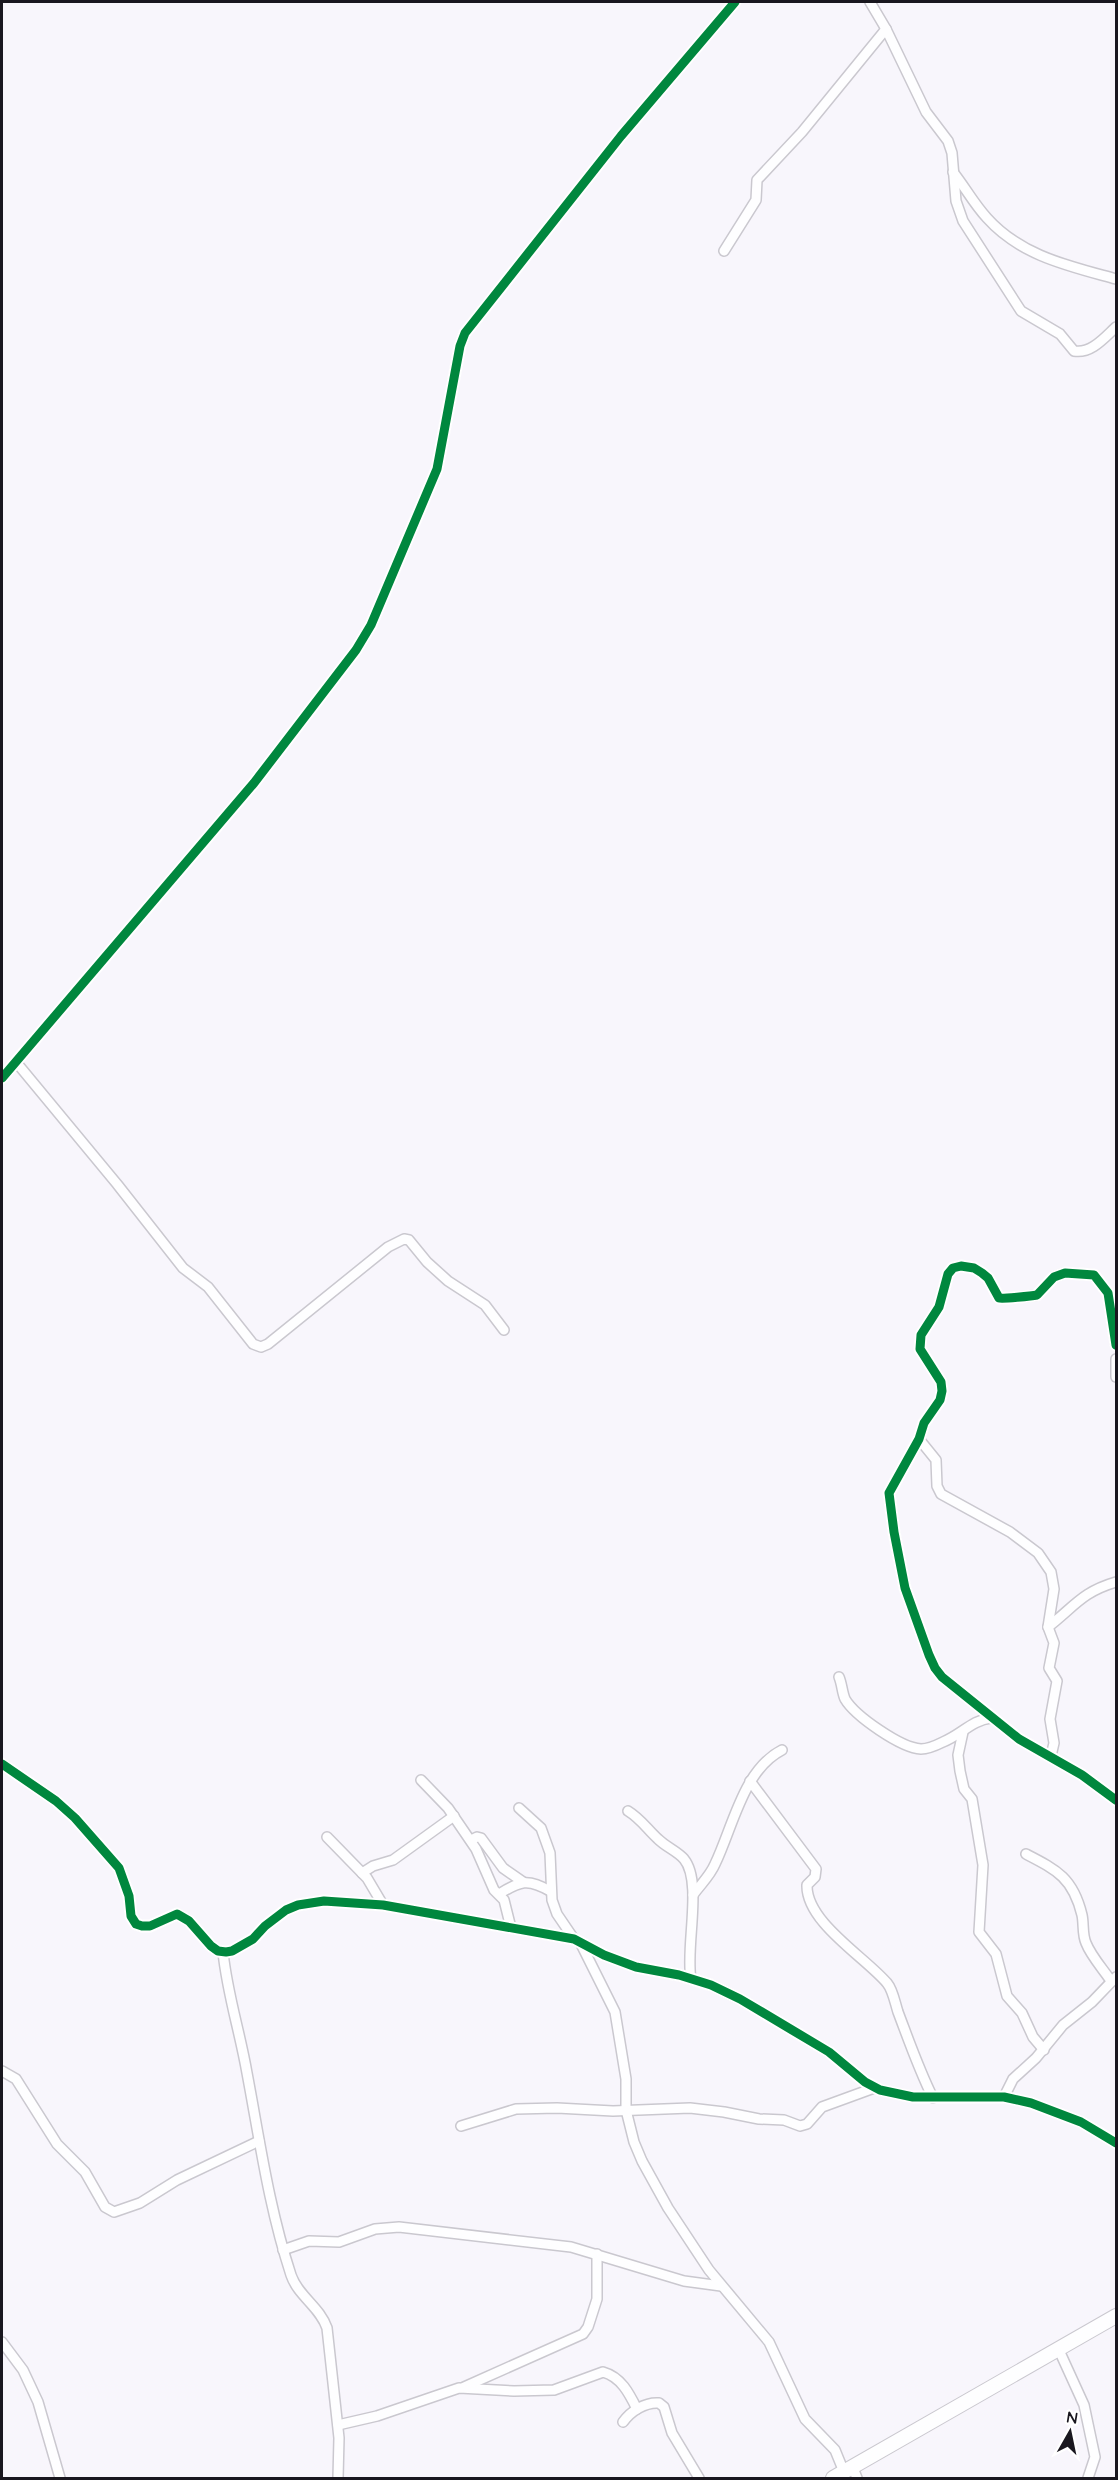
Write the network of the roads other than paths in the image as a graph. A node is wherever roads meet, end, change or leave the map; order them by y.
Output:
1 (735, 2) edge
2 (870, 2) edge
3 (886, 29) junction
4 (953, 172) junction
5 (724, 251) dead end
6 (1116, 279) edge
7 (1116, 327) edge
8 (16, 1062) junction
9 (2, 1078) edge
10 (504, 1330) dead end
11 (1116, 1345) edge
12 (1116, 1359) edge
13 (1116, 1377) edge
14 (919, 1439) junction
15 (1116, 1582) edge
16 (1048, 1627) junction
17 (839, 1677) dead end
18 (991, 1718) junction
19 (963, 1732) junction
20 (782, 1750) dead end
21 (1051, 1756) junction
22 (2, 1764) edge
23 (421, 1780) dead end
24 (750, 1781) junction
25 (1116, 1800) edge
26 (519, 1808) dead end
27 (628, 1811) dead end
28 (454, 1816) junction
29 (327, 1838) dead end
30 (471, 1840) junction
31 (1026, 1854) dead end
32 (362, 1873) junction
33 (524, 1882) junction
34 (550, 1891) junction
35 (499, 1894) junction
36 (693, 1895) junction
37 (383, 1905) junction
38 (512, 1928) junction
39 (577, 1941) junction
40 (223, 1952) junction
41 (691, 1978) junction
42 (1114, 1979) edge
43 (1044, 2049) junction
44 (2, 2071) edge
45 (874, 2088) junction
46 (1004, 2097) junction
47 (933, 2098) junction
48 (626, 2110) junction
49 (461, 2126) dead end
50 (259, 2141) junction
51 (1116, 2143) edge
52 (283, 2250) junction
53 (597, 2254) junction
54 (721, 2286) junction
55 (1116, 2316) edge
56 (2, 2342) edge
57 (1058, 2348) junction
58 (464, 2387) junction
59 (637, 2409) junction
60 (623, 2422) dead end
61 (338, 2425) junction
62 (847, 2474) edge
63 (60, 2478) edge
64 (338, 2478) edge
65 (699, 2478) edge
66 (1088, 2478) edge

1 - 8 street
2 - 3 street
3 - 4 street
3 - 5 street
4 - 6 street
4 - 7 street
8 - 9 street
8 - 10 street
11 - 14 street
12 - 13 street
14 - 16 street
14 - 18 street
15 - 16 street
16 - 21 street
17 - 19 street
18 - 19 street
18 - 21 street
19 - 43 street
20 - 24 street
21 - 25 street
22 - 40 street
23 - 28 street
24 - 36 street
24 - 47 street
26 - 34 street
27 - 36 street
28 - 30 street
28 - 32 street
29 - 32 street
30 - 33 street
30 - 35 street
31 - 42 street
32 - 37 street
33 - 34 street
33 - 35 street
34 - 39 street
35 - 38 street
36 - 41 street
37 - 38 street
37 - 40 street
38 - 39 street
39 - 41 street
39 - 48 street
40 - 50 street
41 - 45 street
42 - 43 street
43 - 46 street
44 - 50 street
45 - 47 street
45 - 48 street
46 - 47 street
46 - 51 street
48 - 49 street
48 - 54 street
50 - 52 street
52 - 53 street
52 - 61 street
53 - 54 street
53 - 58 street
54 - 62 street
55 - 57 street
56 - 63 street
57 - 62 street
57 - 66 street
58 - 59 street
58 - 61 street
59 - 60 street
59 - 65 street
61 - 64 street

